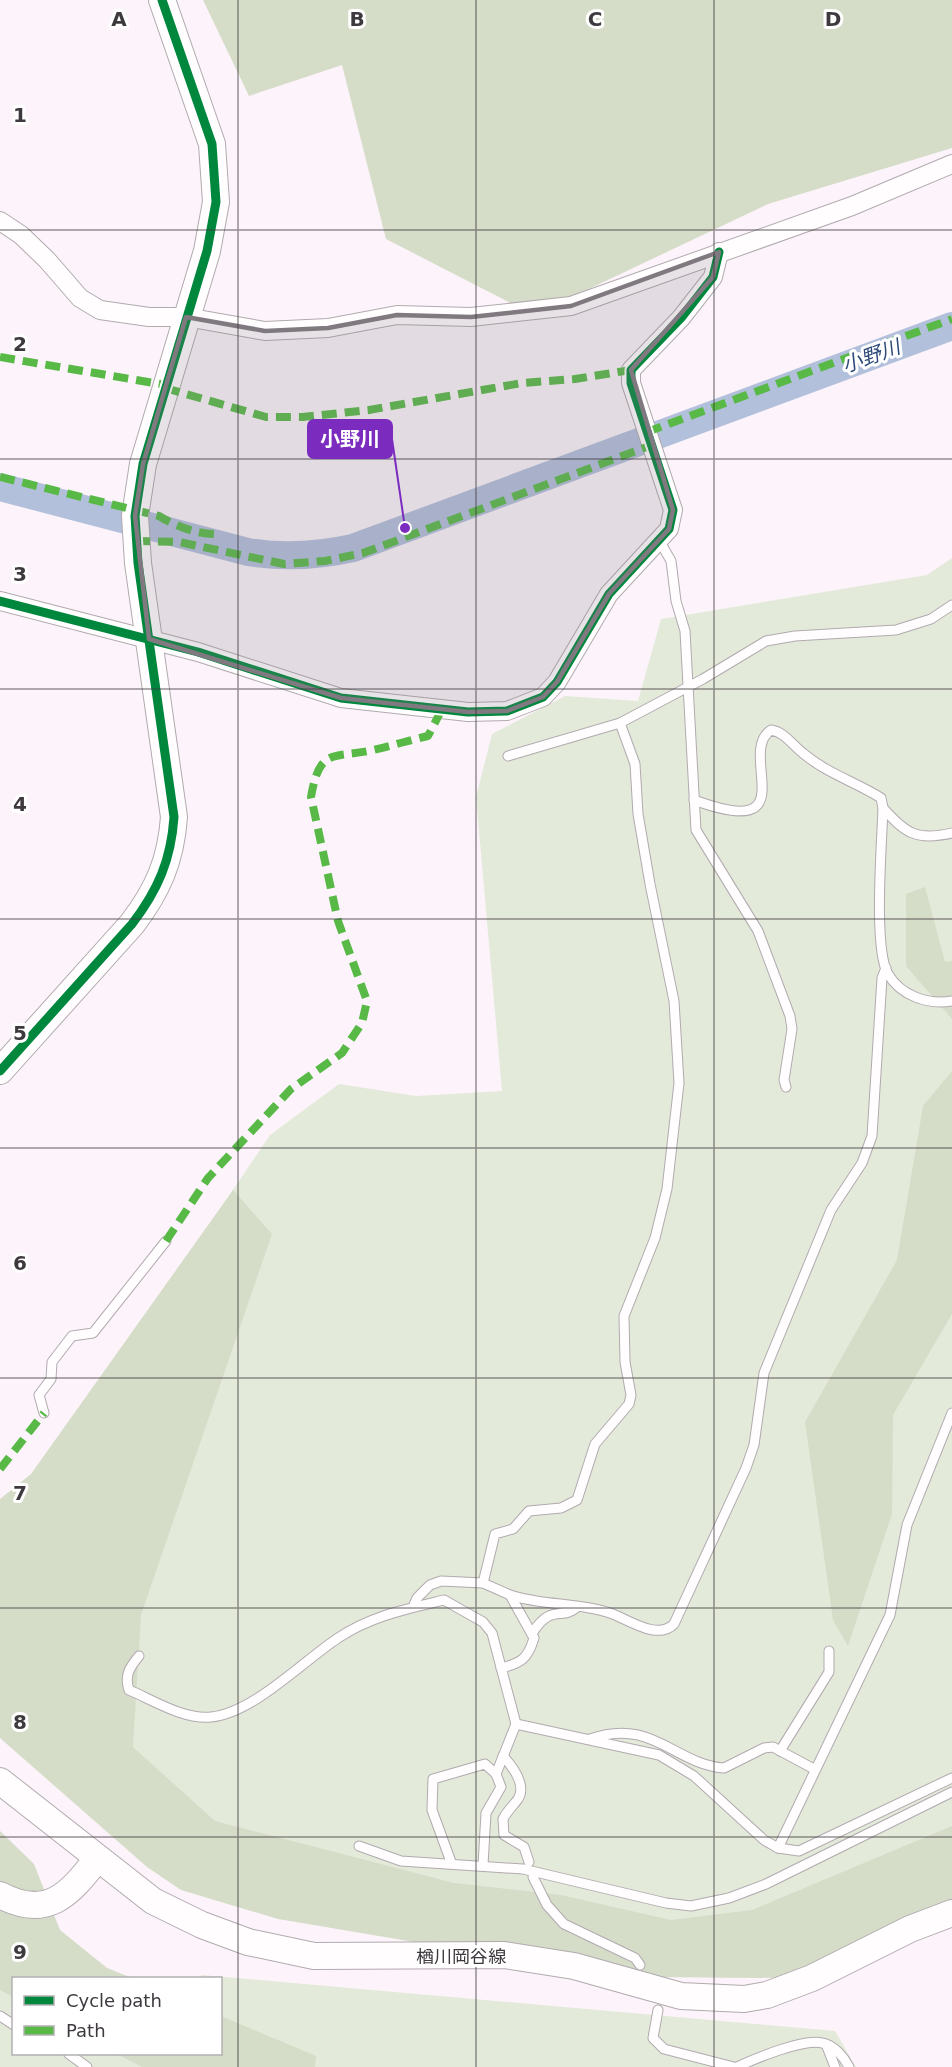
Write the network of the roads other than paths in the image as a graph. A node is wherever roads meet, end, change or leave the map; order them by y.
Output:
1 (162, 0) edge
2 (952, 164) edge
3 (0, 221) edge
4 (719, 252) junction
5 (186, 317) junction
6 (659, 540) junction
7 (0, 601) edge
8 (952, 605) edge
9 (149, 639) junction
10 (688, 687) junction
11 (620, 723) junction
12 (508, 756) dead end
13 (694, 800) junction
14 (884, 808) junction
15 (952, 833) edge
16 (886, 968) junction
17 (952, 1002) edge
18 (0, 1071) edge
19 (786, 1087) dead end
20 (166, 1241) dead end
21 (44, 1413) dead end
22 (952, 1413) edge
23 (483, 1583) junction
24 (510, 1595) junction
25 (413, 1607) junction
26 (577, 1607) junction
27 (532, 1632) junction
28 (829, 1651) dead end
29 (140, 1656) dead end
30 (501, 1668) junction
31 (516, 1724) junction
32 (590, 1739) junction
33 (780, 1750) junction
34 (503, 1756) junction
35 (814, 1769) junction
36 (496, 1774) junction
37 (952, 1778) edge
38 (0, 1781) edge
39 (952, 1792) edge
40 (359, 1846) dead end
41 (778, 1848) junction
42 (97, 1859) junction
43 (451, 1862) junction
44 (529, 1862) dead end
45 (483, 1865) junction
46 (533, 1878) dead end
47 (0, 1895) edge
48 (952, 1913) edge
49 (640, 1965) dead end
50 (658, 2010) dead end
51 (826, 2044) junction
52 (70, 2055) edge
53 (87, 2067) edge
54 (735, 2067) edge
55 (835, 2067) edge
56 (849, 2067) edge

1 - 5 street
2 - 4 street
3 - 5 street
4 - 5 street
4 - 6 street
5 - 9 street
6 - 9 street
6 - 10 lane
7 - 9 street
8 - 10 lane
9 - 18 street
10 - 11 lane
10 - 13 lane
11 - 12 lane
11 - 23 lane
13 - 14 lane
13 - 19 lane
14 - 15 lane
14 - 16 lane
16 - 17 lane
16 - 26 lane
20 - 21 lane
22 - 35 lane
23 - 24 lane
23 - 25 lane
24 - 26 lane
24 - 27 lane
25 - 29 lane
25 - 30 lane
26 - 27 lane
27 - 30 lane
28 - 33 lane
30 - 31 lane
31 - 32 lane
31 - 34 lane
32 - 33 lane
32 - 41 lane
33 - 35 lane
34 - 36 lane
34 - 44 lane
35 - 41 lane
36 - 43 lane
36 - 45 lane
37 - 41 lane
38 - 42 street, 楢川岡谷線
39 - 45 lane
40 - 43 lane
42 - 47 street
42 - 48 street, 楢川岡谷線
43 - 45 lane
46 - 49 lane
50 - 54 lane
51 - 54 lane
51 - 55 lane
51 - 56 lane
52 - 53 lane

